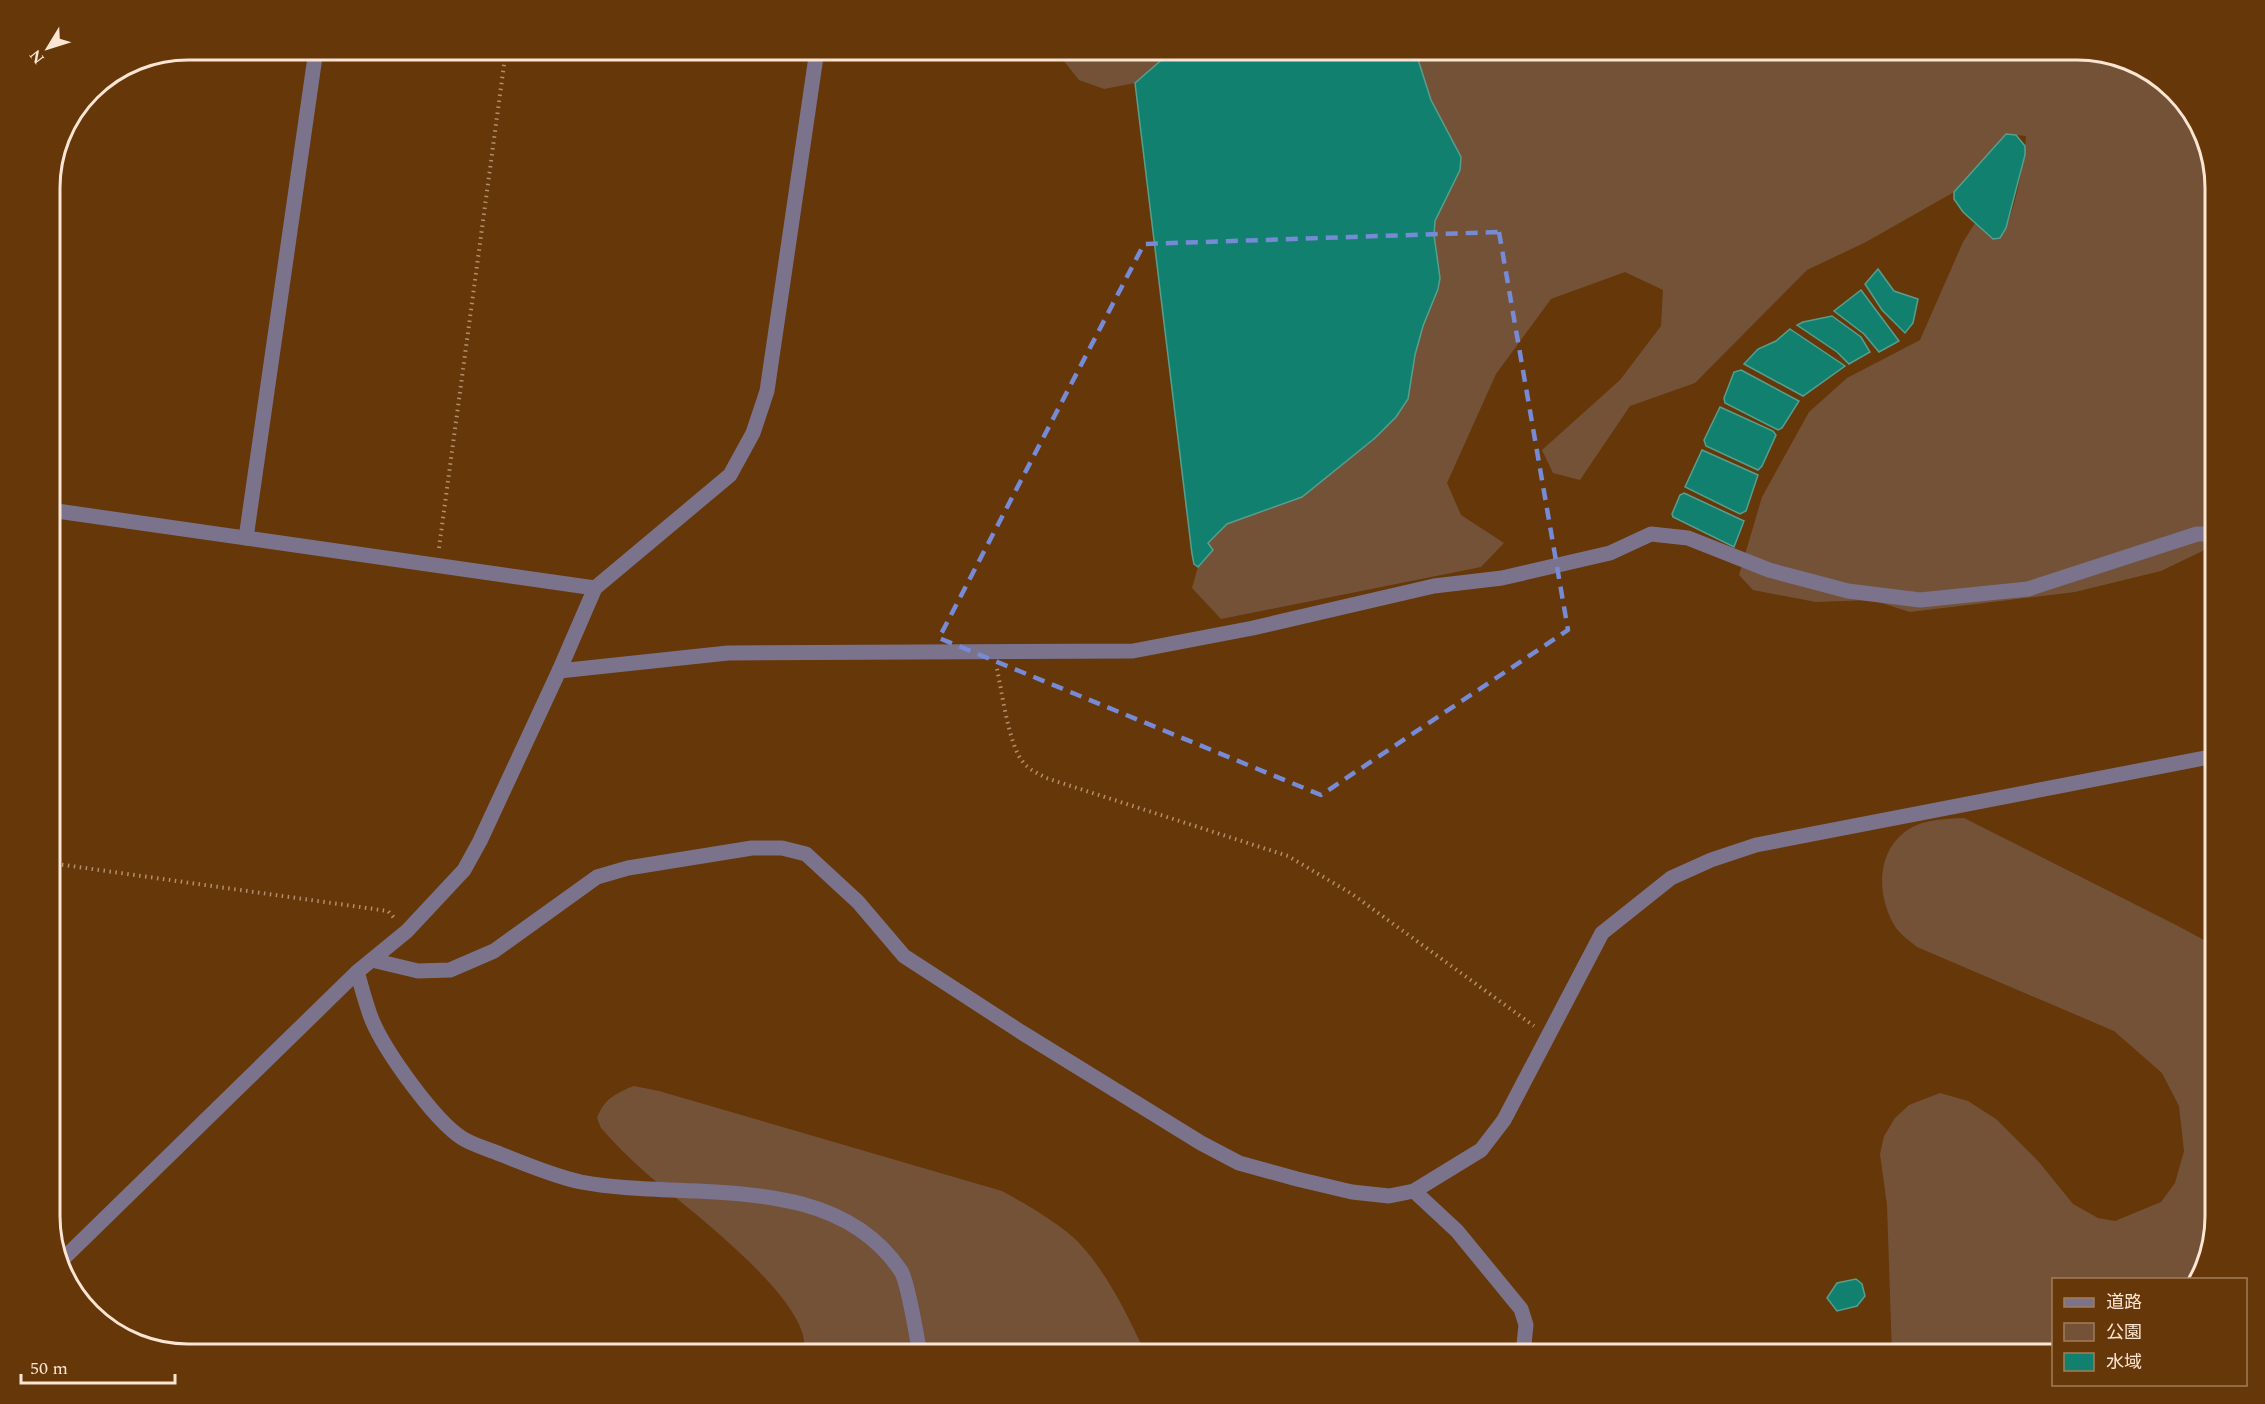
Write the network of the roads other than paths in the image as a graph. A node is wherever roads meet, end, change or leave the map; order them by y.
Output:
1 (315, 60) edge
2 (816, 60) edge
3 (60, 511) edge
4 (2205, 534) edge
5 (246, 537) junction
6 (595, 588) junction
7 (559, 672) junction
8 (2205, 758) edge
9 (372, 960) junction
10 (357, 972) junction
11 (1414, 1191) junction
12 (67, 1256) edge
13 (918, 1344) edge
14 (1524, 1344) edge

1 - 5 street
2 - 6 street
3 - 5 street
4 - 7 street
5 - 6 street
6 - 7 street
7 - 9 street
8 - 11 street
9 - 10 street
9 - 11 street
10 - 12 street
10 - 13 street
11 - 14 street

